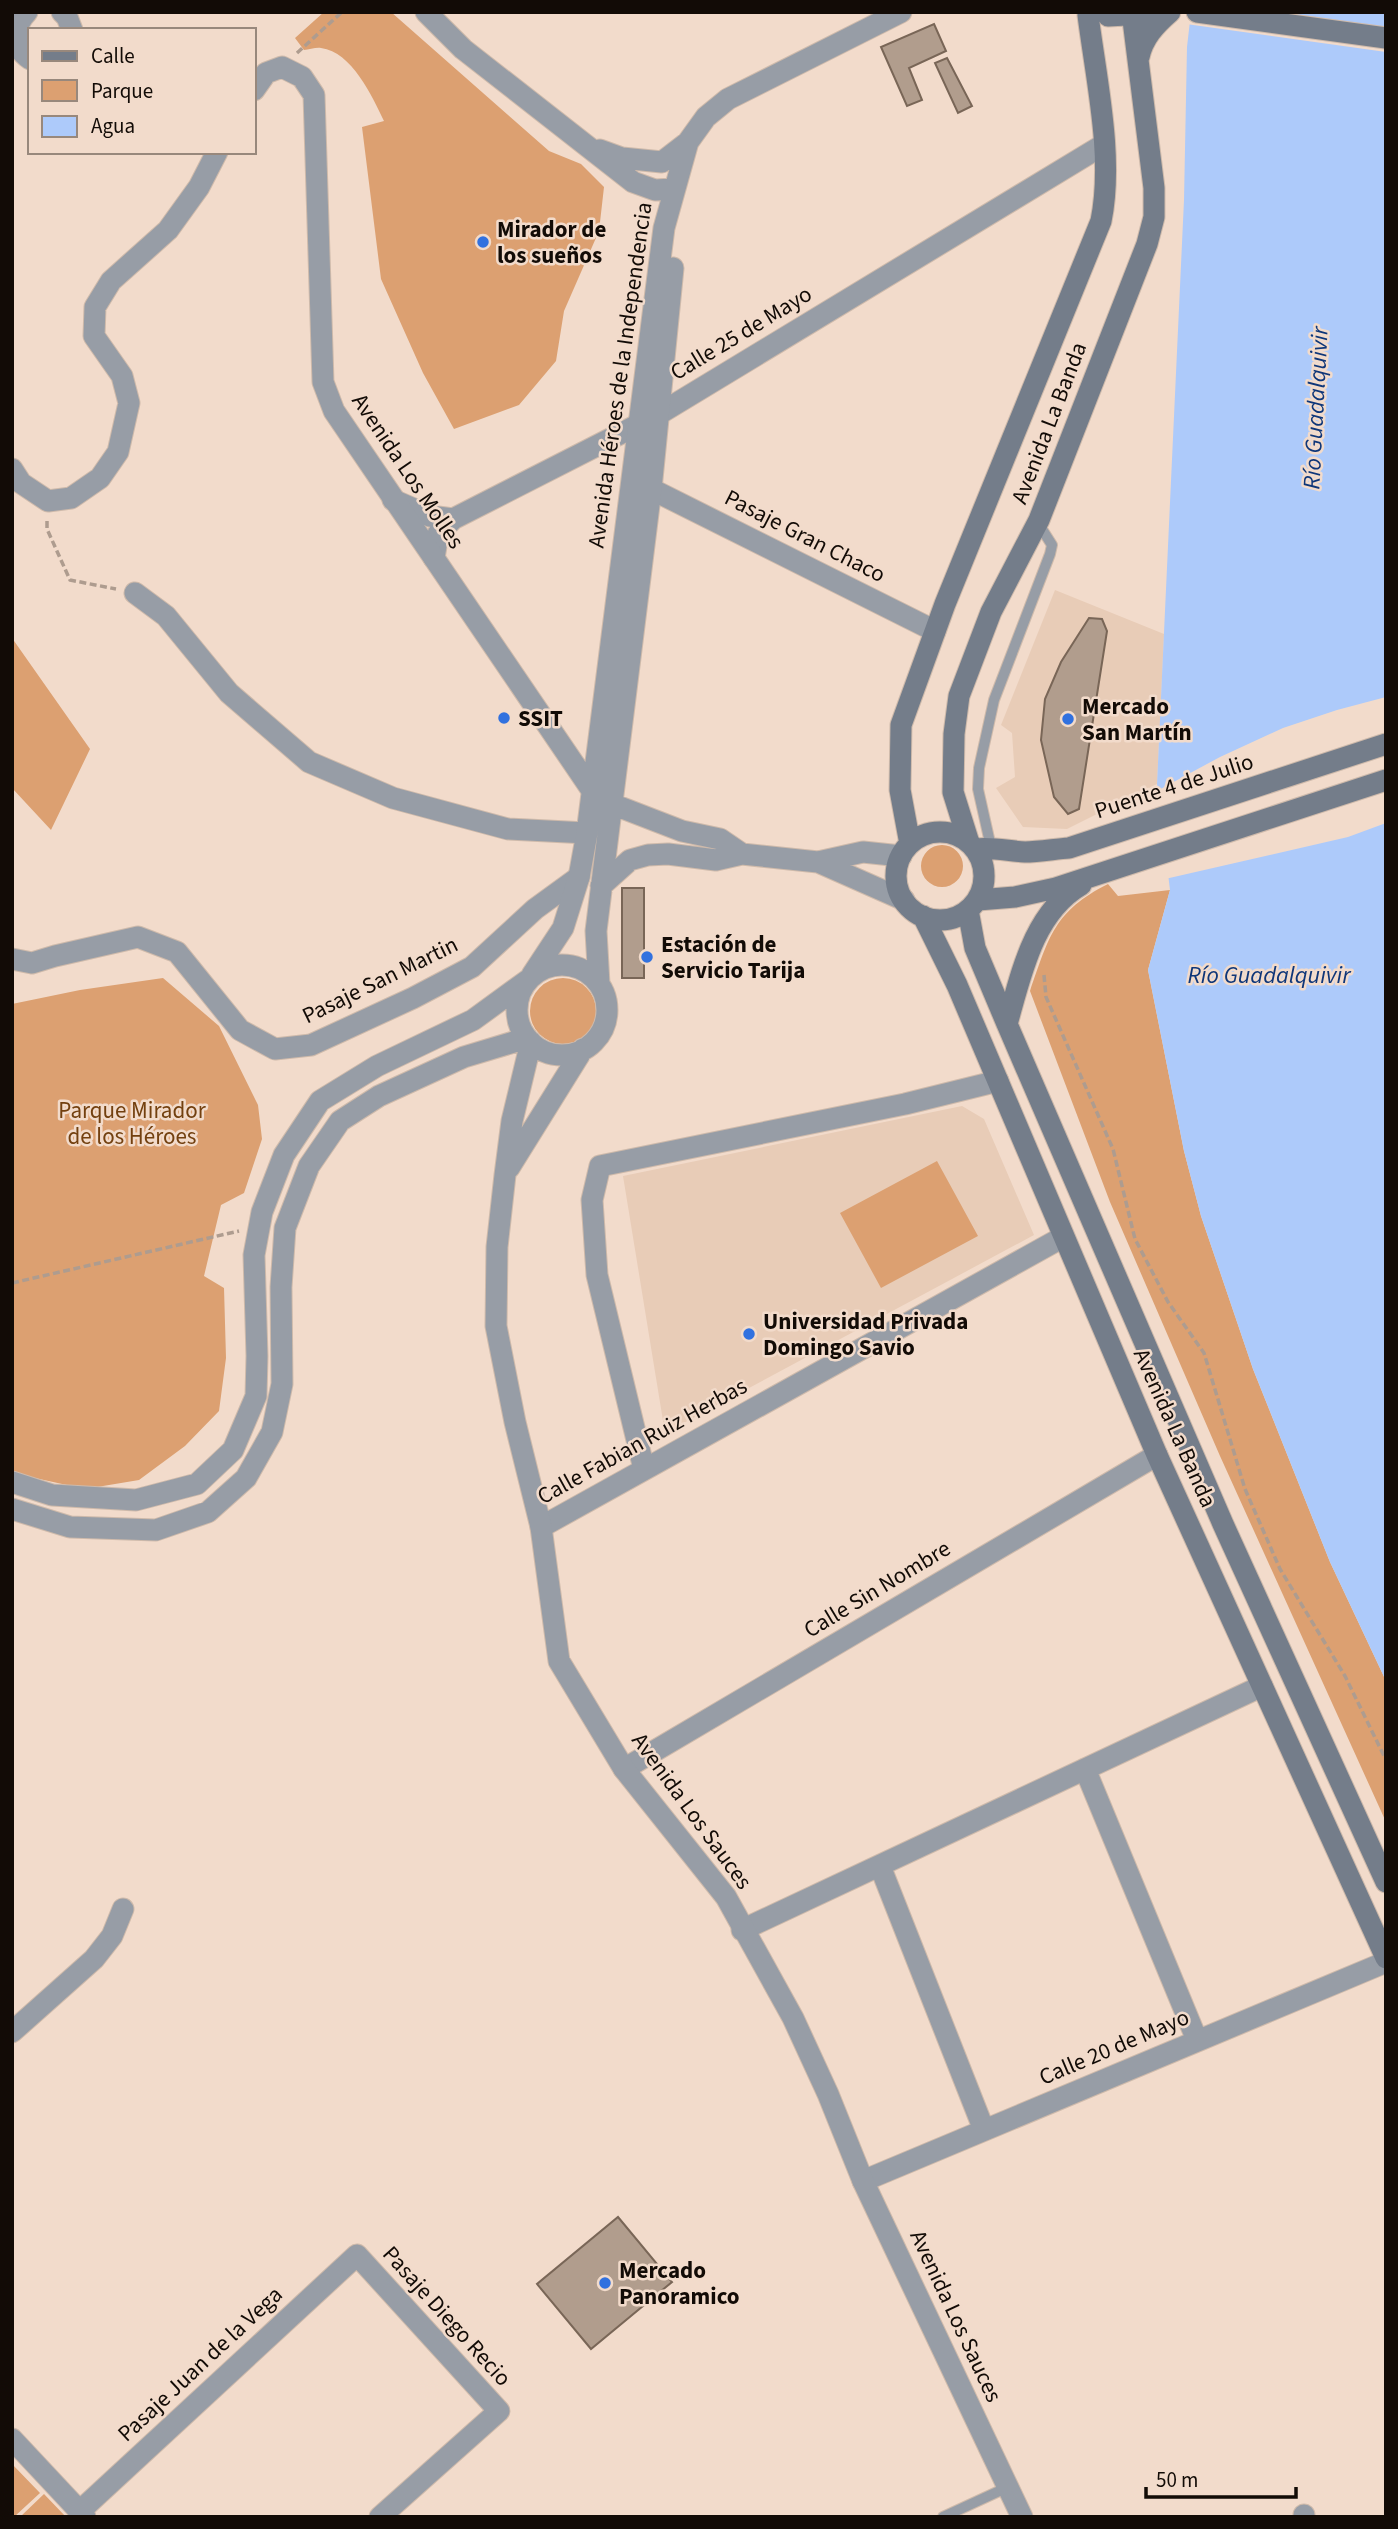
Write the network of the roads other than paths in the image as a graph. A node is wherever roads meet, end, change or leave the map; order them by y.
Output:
1 (62, 12) edge
2 (426, 12) edge
3 (901, 12) edge
4 (1163, 12) edge
5 (1170, 12) edge
6 (1197, 12) edge
7 (1110, 14) edge
8 (19, 23) edge
9 (71, 28) edge
10 (1386, 38) edge
11 (28, 57) edge
12 (1139, 59) junction
13 (256, 87) edge
14 (688, 142) junction
15 (587, 145) junction
16 (1103, 145) junction
17 (216, 154) edge
18 (673, 190) junction
19 (659, 414) junction
20 (639, 424) junction
21 (12, 469) edge
22 (651, 489) junction
23 (393, 500) junction
24 (453, 519) junction
25 (1038, 523) junction
26 (434, 558) junction
27 (135, 593) road end
28 (935, 631) junction
29 (1386, 744) edge
30 (1386, 780) edge
31 (590, 795) junction
32 (612, 804) junction
33 (587, 833) junction
34 (978, 846) junction
35 (906, 850) junction
36 (742, 854) junction
37 (818, 862) junction
38 (1104, 871) junction
39 (579, 877) junction
40 (601, 886) junction
41 (904, 900) junction
42 (973, 905) junction
43 (923, 916) junction
44 (12, 959) edge
45 (530, 978) junction
46 (599, 984) junction
47 (1007, 1024) junction
48 (529, 1040) junction
49 (583, 1049) junction
50 (998, 1080) junction
51 (505, 1175) junction
52 (1063, 1237) junction
53 (1157, 1455) junction
54 (644, 1469) junction
55 (12, 1482) edge
56 (12, 1509) edge
57 (541, 1527) junction
58 (1262, 1686) junction
59 (624, 1769) junction
60 (1085, 1769) junction
61 (880, 1866) junction
62 (1386, 1882) edge
63 (122, 1909) dead end
64 (742, 1930) junction
65 (1386, 1960) edge
66 (12, 2032) edge
67 (1197, 2040) junction
68 (984, 2130) junction
69 (863, 2181) junction
70 (357, 2255) joint
71 (12, 2439) edge
72 (1008, 2487) junction
73 (82, 2514) edge
74 (380, 2517) edge
75 (943, 2517) edge
76 (1022, 2517) edge

1 - 9 street
2 - 15 street
3 - 14 street
4 - 7 main road
5 - 12 main road
6 - 10 main road
7 - 12 main road, Avenida La Banda
7 - 16 main road, Avenida La Banda
8 - 11 street
12 - 25 main road, Avenida La Banda
13 - 23 street, Avenida Los Molles
14 - 15 street
14 - 18 street
15 - 18 street
16 - 19 street, Calle 25 de Mayo
16 - 28 main road, Avenida La Banda
17 - 21 street
18 - 19 street, Avenida Héroes de la Independencia
18 - 20 street, Avenida Héroes de la Independencia
19 - 20 street, Calle 25 de Mayo
19 - 22 street, Avenida Héroes de la Independencia
20 - 24 street, Calle 25 de Mayo
20 - 31 street, Avenida Héroes de la Independencia
22 - 28 street, Pasaje Gran Chaco
22 - 32 street, Avenida Héroes de la Independencia
23 - 24 street
23 - 26 street, Avenida Los Molles
24 - 26 street
25 - 34 lane
25 - 34 main road, Avenida La Banda
26 - 31 street, Avenida Los Molles
27 - 33 street
28 - 35 main road, Avenida La Banda
29 - 34 main road, Puente 4 de Julio
30 - 38 main road
31 - 32 street
31 - 33 street, Avenida Héroes de la Independencia
32 - 36 street
32 - 40 street, Avenida Héroes de la Independencia
33 - 39 street, Avenida Héroes de la Independencia
34 - 35 main road
34 - 42 main road
35 - 37 street
35 - 41 main road
36 - 37 street
36 - 40 street
37 - 41 street
38 - 42 main road
38 - 47 main road
39 - 44 street, Pasaje San Martin
39 - 45 street, Avenida Héroes de la Independencia
40 - 46 street, Avenida Héroes de la Independencia
41 - 43 main road
42 - 43 main road
42 - 47 main road, Avenida La Banda
43 - 50 main road, Avenida La Banda
45 - 46 street
45 - 48 street
45 - 55 street, Avenida Héroes de la Independencia
46 - 49 street
47 - 62 main road, Avenida La Banda
48 - 49 street
48 - 51 street, Avenida Los Sauces
48 - 56 street
49 - 51 street, Avenida Los Sauces
50 - 52 main road, Avenida La Banda
50 - 54 street
51 - 57 street, Avenida Los Sauces
52 - 53 main road, Avenida La Banda
52 - 54 street, Calle Fabian Ruiz Herbas
53 - 58 main road, Avenida La Banda
53 - 59 street, Calle Sin Nombre
54 - 57 street, Calle Fabian Ruiz Herbas
57 - 59 street, Avenida Los Sauces
58 - 60 street
58 - 65 main road, Avenida La Banda
59 - 64 street, Avenida Los Sauces
60 - 61 street
60 - 67 street
61 - 64 street
61 - 68 street
63 - 66 street
64 - 69 street, Avenida Los Sauces
65 - 67 street, Calle 20 de Mayo
67 - 68 street, Calle 20 de Mayo
68 - 69 street, Calle 20 de Mayo
69 - 72 street, Avenida Los Sauces
70 - 73 street, Pasaje Juan de la Vega
70 - 74 street, Pasaje Diego Recio
71 - 73 street
72 - 75 lane
72 - 76 street, Avenida Los Sauces

